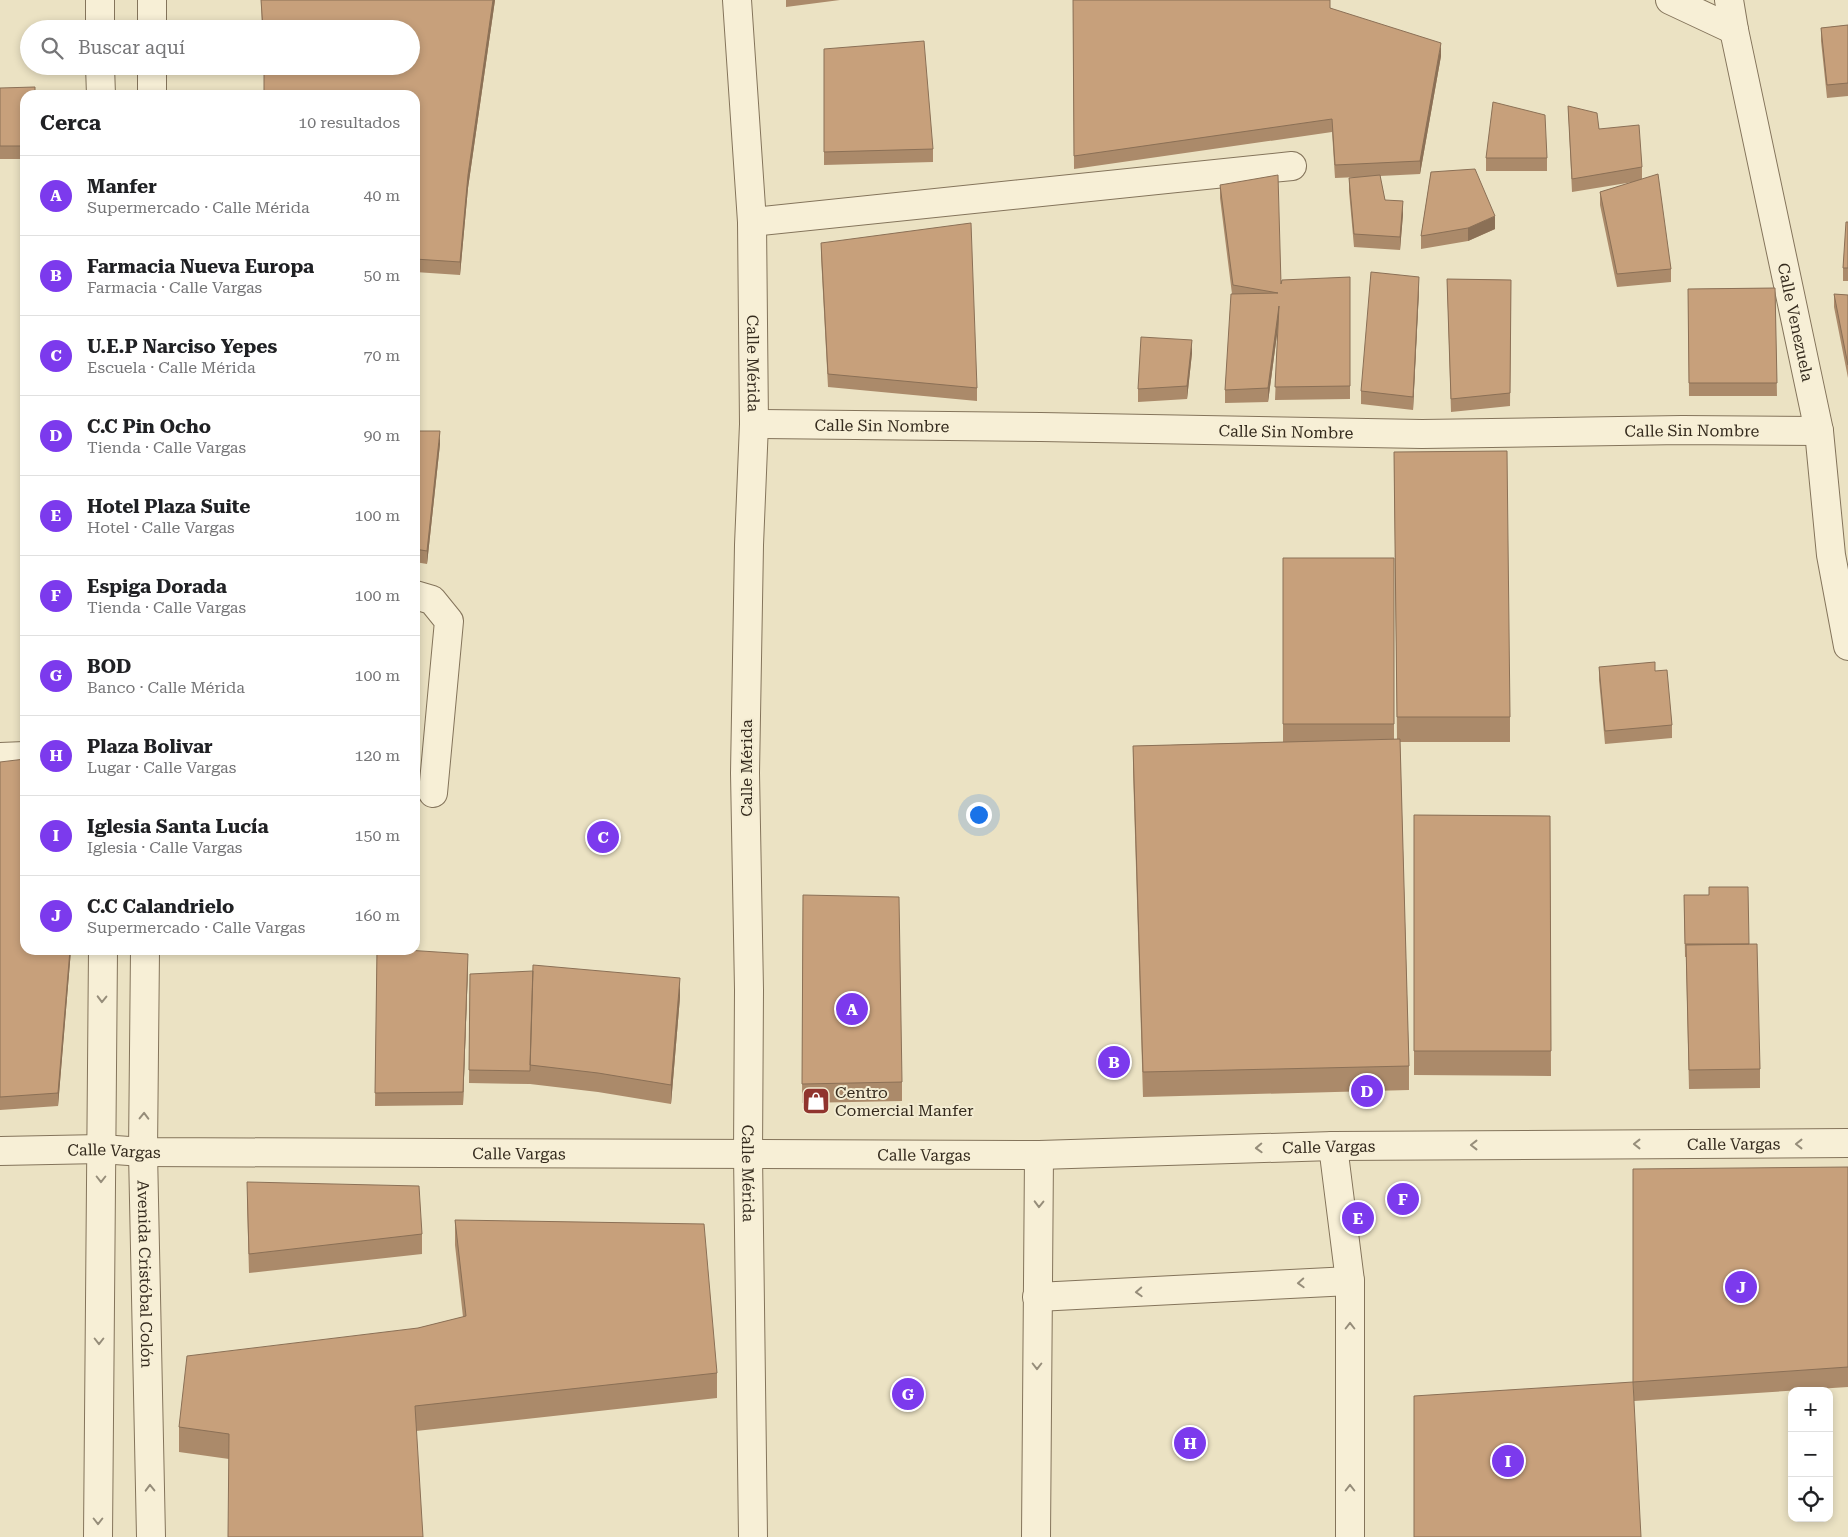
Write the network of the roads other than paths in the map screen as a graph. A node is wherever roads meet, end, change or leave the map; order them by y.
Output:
1 (100, 0) edge
2 (152, 0) edge
3 (738, 0) edge
4 (1670, 0) edge
5 (1729, 0) edge
6 (100, 20) edge
7 (152, 20) edge
8 (1734, 30) junction
9 (100, 75) edge
10 (152, 75) edge
11 (101, 90) edge
12 (152, 90) edge
13 (1292, 166) dead end
14 (752, 222) junction
15 (754, 424) junction
16 (1819, 431) junction
17 (420, 596) edge
18 (1848, 646) edge
19 (20, 756) edge
20 (0, 757) edge
21 (433, 793) dead end
22 (103, 955) edge
23 (145, 955) edge
24 (1848, 1144) edge
25 (1334, 1146) junction
26 (101, 1149) junction
27 (0, 1151) edge
28 (143, 1152) junction
29 (748, 1154) junction
30 (1040, 1155) junction
31 (1350, 1281) junction
32 (1037, 1297) junction
33 (98, 1537) edge
34 (151, 1537) edge
35 (752, 1537) edge
36 (1036, 1537) edge
37 (1350, 1537) edge

1 - 6 street
2 - 7 street
3 - 14 street, Calle Mérida
4 - 8 street
5 - 8 street, Calle Venezuela
8 - 16 street, Calle Venezuela
9 - 11 street
10 - 12 street
13 - 14 street
14 - 15 street, Calle Mérida
15 - 16 street, Calle Sin Nombre
15 - 29 street, Calle Mérida
16 - 18 street, Calle Venezuela
17 - 21 street
19 - 20 street
22 -> 26 street
28 -> 23 street, Avenida Cristóbal Colón
24 -> 25 street, Calle Vargas
25 -> 30 street, Calle Vargas
25 - 31 street
26 - 27 street, Calle Vargas
26 - 28 street, Calle Vargas
26 -> 33 street
28 - 29 street, Calle Vargas
34 -> 28 street, Avenida Cristóbal Colón
29 - 30 street, Calle Vargas
29 - 35 street, Calle Mérida
30 -> 32 street
31 -> 32 street
37 -> 31 street
32 -> 36 street

